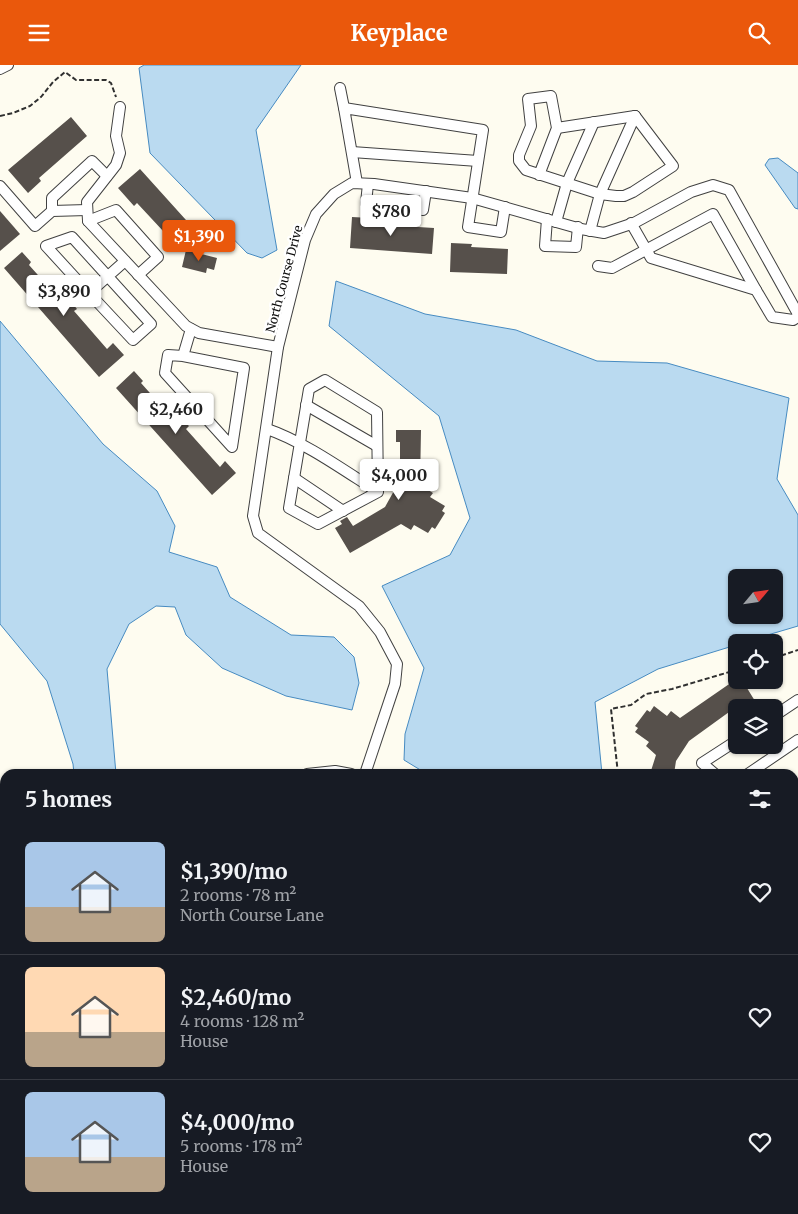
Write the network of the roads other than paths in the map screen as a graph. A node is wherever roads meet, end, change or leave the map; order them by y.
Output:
1 (8, 65) edge
2 (0, 69) edge
3 (340, 88) dead end
4 (120, 107) road end
5 (344, 108) junction
6 (635, 115) junction
7 (594, 122) junction
8 (557, 128) junction
9 (352, 152) junction
10 (478, 161) junction
11 (539, 175) junction
12 (107, 176) junction
13 (357, 183) junction
14 (568, 183) junction
15 (368, 184) junction
16 (0, 186) edge
17 (426, 191) junction
18 (600, 194) junction
19 (472, 198) junction
20 (505, 207) junction
21 (52, 211) junction
22 (87, 215) junction
23 (552, 220) junction
24 (632, 223) junction
25 (578, 227) junction
26 (590, 231) junction
27 (646, 250) junction
28 (125, 261) junction
29 (598, 266) dead end
30 (138, 275) junction
31 (108, 277) junction
32 (756, 290) junction
33 (89, 293) junction
34 (798, 315) edge
35 (191, 329) junction
36 (278, 347) junction
37 (182, 356) junction
38 (306, 405) junction
39 (267, 429) junction
40 (299, 444) junction
41 (377, 446) junction
42 (294, 478) junction
43 (378, 492) junction
44 (343, 511) junction
45 (798, 700) edge
46 (783, 710) edge
47 (798, 739) edge
48 (728, 746) edge
49 (702, 763) junction
50 (366, 769) edge
51 (700, 769) edge
52 (709, 769) edge
53 (755, 769) edge

1 - 2 street
3 - 5 street
4 - 12 street
5 - 9 street
5 - 10 street
6 - 7 street
6 - 18 street
6 - 18 street
7 - 8 street
7 - 14 street
8 - 11 street
8 - 11 street
9 - 10 street
9 - 13 street
10 - 19 street
11 - 14 street
12 - 21 street
12 - 22 street
13 - 15 street
13 - 36 street, North Course Drive
14 - 18 street
14 - 23 street
15 - 17 street
15 - 17 street
16 - 21 street
17 - 19 street
18 - 26 street
19 - 20 street
19 - 20 street
20 - 23 street
21 - 22 street
22 - 28 street
22 - 30 street
23 - 25 street
23 - 25 street
24 - 26 street
24 - 27 street
24 - 34 street
25 - 26 street
27 - 29 street
27 - 32 street
27 - 32 street
28 - 30 street
28 - 31 street
30 - 35 street
31 - 33 street
31 - 33 street
31 - 33 street
32 - 34 street
35 - 36 street
35 - 37 street
36 - 39 street, North Course Drive
37 - 37 street
38 - 40 street
38 - 41 street
38 - 41 street
39 - 40 street
39 - 50 street, North Course Drive
40 - 42 street
40 - 43 street
41 - 43 street
42 - 44 street
42 - 44 street
43 - 44 street
45 - 46 street
47 - 53 street
48 - 49 street
49 - 51 street
49 - 52 street

